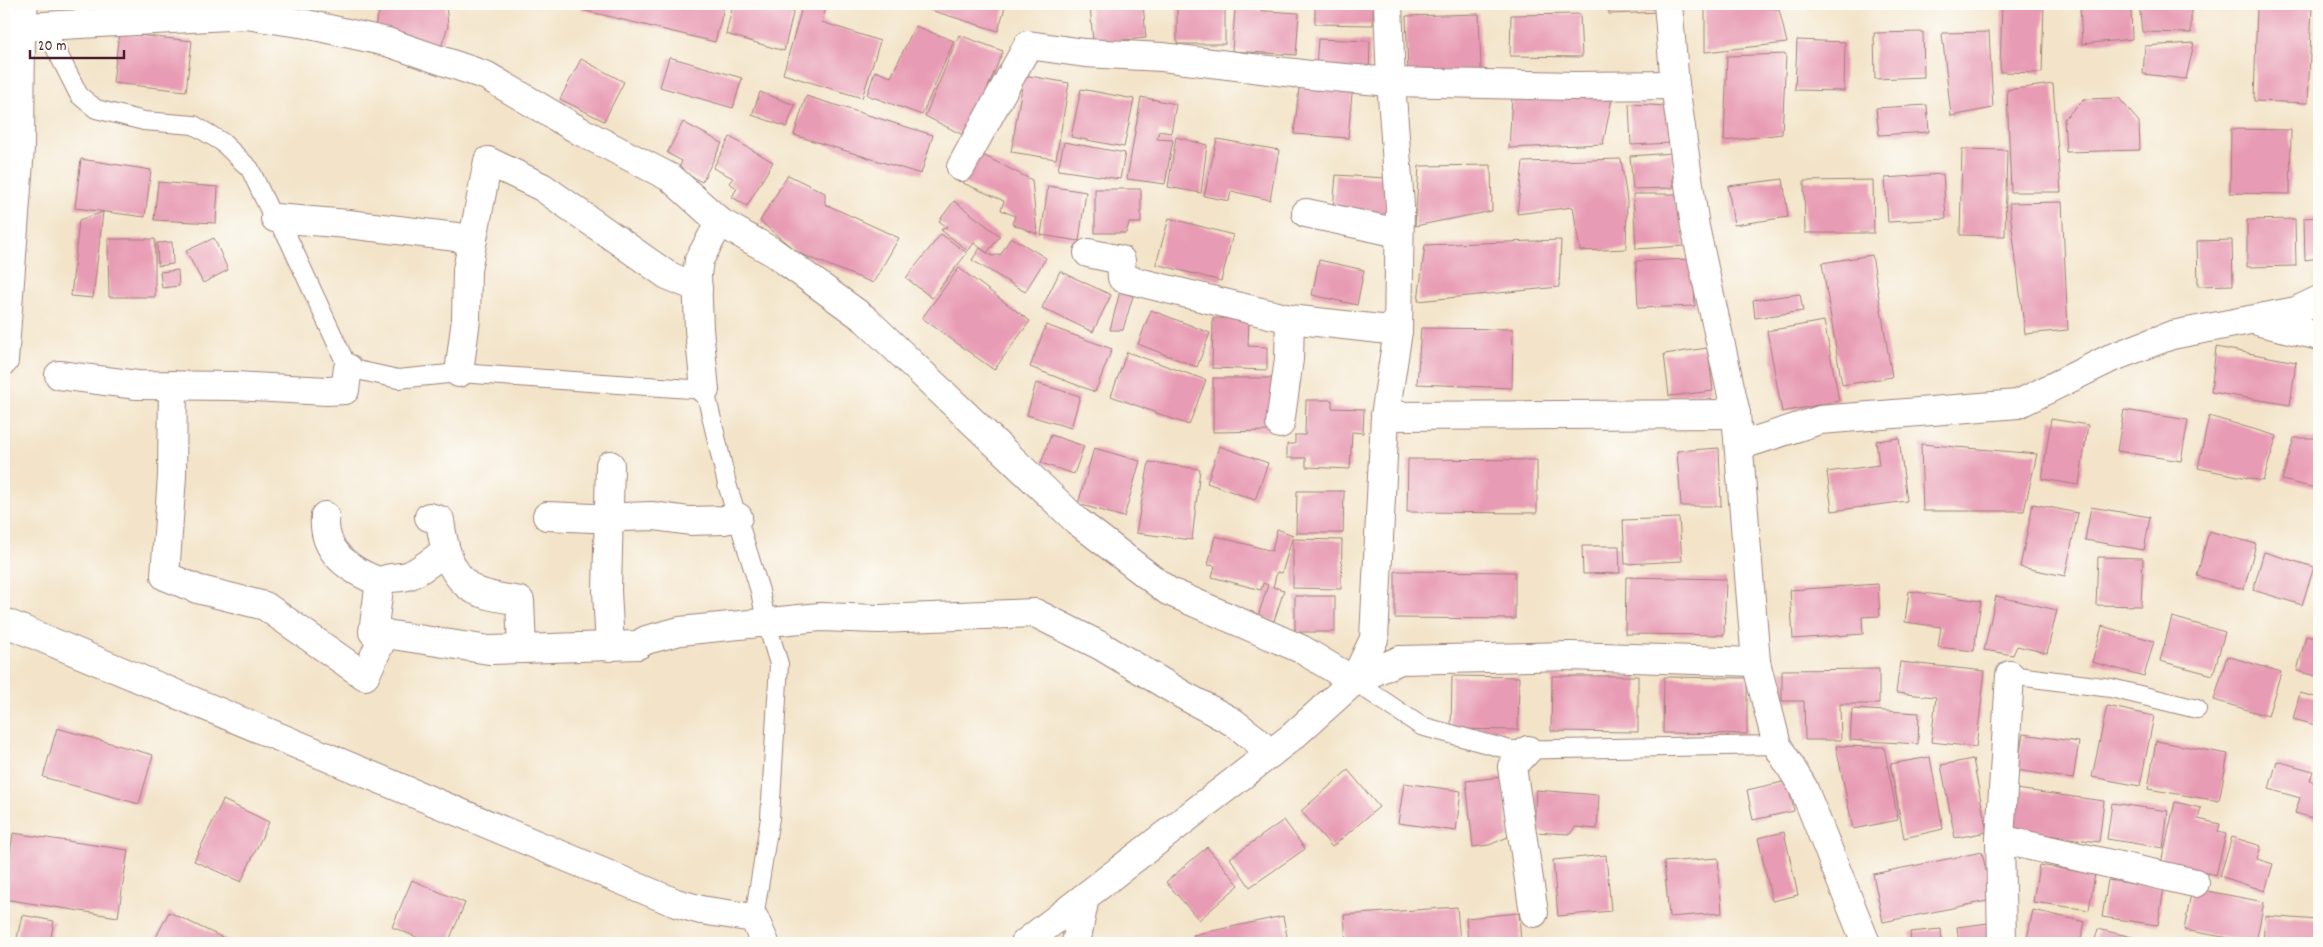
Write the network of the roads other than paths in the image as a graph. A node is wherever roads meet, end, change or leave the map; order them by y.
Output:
1 (1388, 4) edge
2 (1668, 4) edge
3 (23, 22) edge
4 (1391, 82) junction
5 (1675, 85) junction
6 (961, 168) dead end
7 (1306, 213) dead end
8 (275, 218) junction
9 (720, 222) junction
10 (1399, 233) junction
11 (473, 240) junction
12 (1088, 253) dead end
13 (698, 288) junction
14 (2319, 300) edge
15 (1290, 319) junction
16 (2251, 320) junction
17 (1398, 331) junction
18 (2319, 336) edge
19 (4, 361) edge
20 (348, 368) junction
21 (459, 373) junction
22 (59, 375) dead end
23 (173, 385) junction
24 (705, 390) junction
25 (1736, 414) junction
26 (1385, 416) junction
27 (1280, 424) dead end
28 (1739, 446) junction
29 (610, 465) dead end
30 (325, 516) dead end
31 (429, 516) dead end
32 (546, 516) dead end
33 (738, 517) junction
34 (607, 518) junction
35 (446, 551) junction
36 (380, 582) junction
37 (766, 621) junction
38 (4, 622) edge
39 (384, 633) junction
40 (610, 647) junction
41 (522, 649) junction
42 (1756, 662) junction
43 (2010, 675) joint
44 (1354, 681) junction
45 (2197, 709) dead end
46 (1777, 745) junction
47 (1528, 750) junction
48 (1270, 754) junction
49 (2000, 840) junction
50 (2195, 883) dead end
51 (1085, 897) junction
52 (1534, 913) dead end
53 (754, 918) junction
54 (765, 943) edge
55 (1025, 943) edge
56 (1076, 943) edge
57 (1866, 943) edge
58 (2002, 943) edge

1 - 4 street
2 - 5 street
3 - 8 lane
3 - 9 street
3 - 19 street
4 - 5 street
4 - 6 street
4 - 10 street
5 - 25 street
7 - 10 street
8 - 11 street
8 - 20 lane
9 - 13 street
9 - 44 street
10 - 17 street
11 - 13 street
11 - 21 street
12 - 15 street
13 - 24 street
14 - 16 street
15 - 17 street
15 - 27 street
16 - 18 street
16 - 28 street
17 - 26 street
20 - 21 lane
20 - 23 street
21 - 24 lane
22 - 23 street
23 - 39 street
24 - 33 lane
25 - 26 street
25 - 28 street
26 - 44 street
28 - 42 street
29 - 34 street
30 - 36 street
31 - 35 street
32 - 34 street
33 - 34 street
33 - 37 lane
34 - 40 street
35 - 36 street
35 - 41 street
36 - 39 street
37 - 40 street
37 - 48 street
37 - 53 lane
38 - 53 street
39 - 41 street
40 - 41 street
42 - 44 street
42 - 46 street
43 - 45 lane
43 - 49 street
44 - 47 lane
44 - 48 street
46 - 47 lane
46 - 57 street
47 - 52 street
48 - 51 street
49 - 50 street
49 - 58 street
51 - 55 street
51 - 56 street
53 - 54 street

